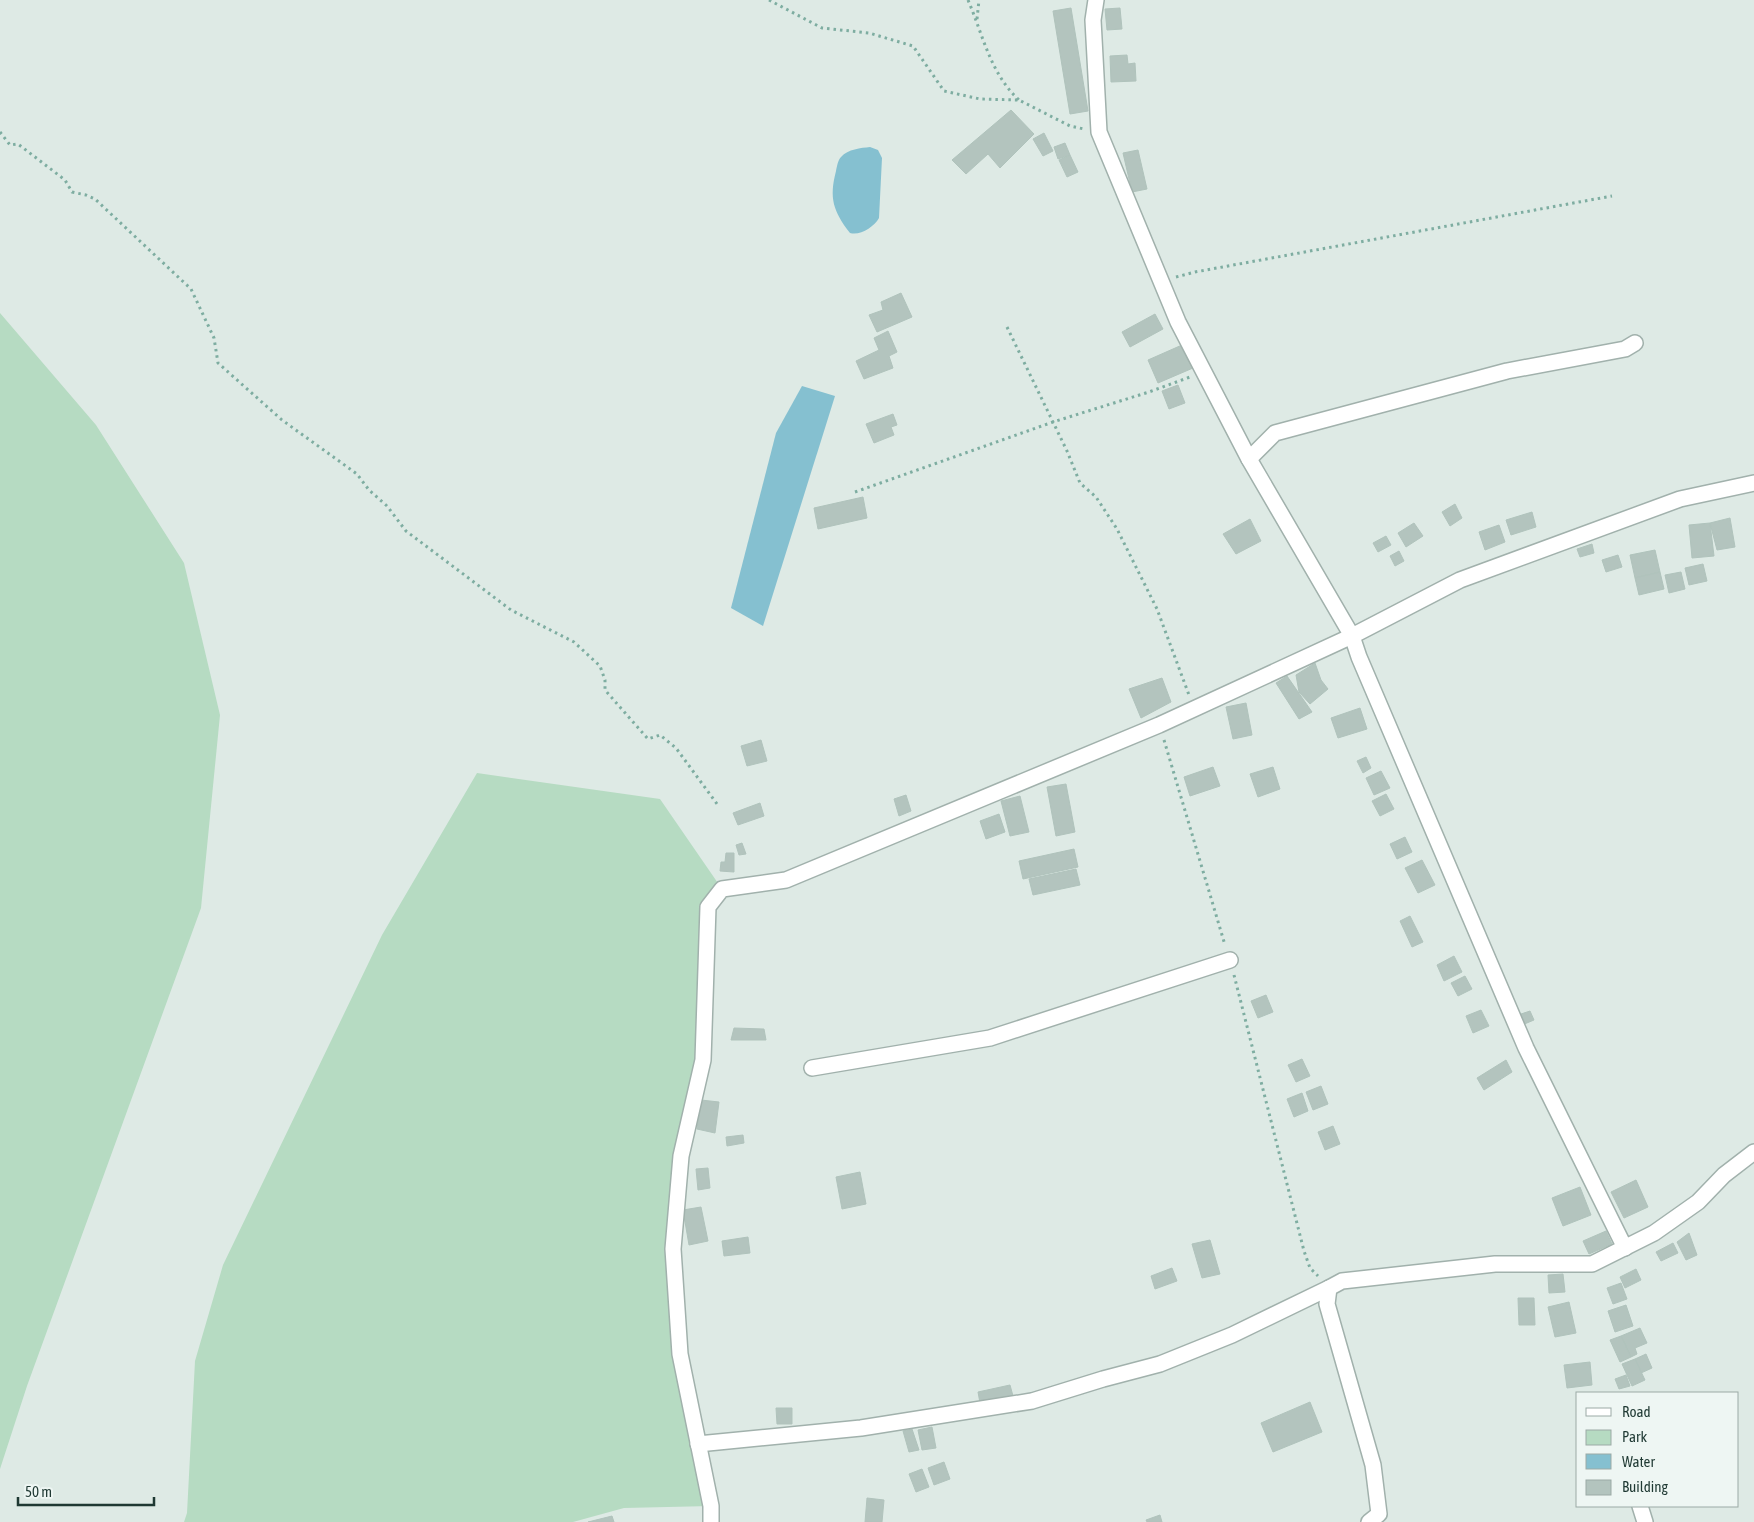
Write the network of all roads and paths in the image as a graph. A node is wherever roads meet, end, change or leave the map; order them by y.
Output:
1 (769, 0) edge
2 (968, 0) edge
3 (979, 0) edge
4 (1096, 0) edge
5 (977, 20) junction
6 (1019, 100) junction
7 (0, 132) edge
8 (1099, 132) junction
9 (1612, 196) dead end
10 (1161, 281) junction
11 (1007, 326) dead end
12 (1635, 343) dead end
13 (1204, 372) junction
14 (1053, 422) junction
15 (1248, 459) junction
16 (1754, 483) edge
17 (855, 492) dead end
18 (1352, 636) junction
19 (1194, 710) junction
20 (1159, 725) junction
21 (717, 804) dead end
22 (1230, 960) junction
23 (812, 1068) dead end
24 (1754, 1152) edge
25 (1625, 1248) junction
26 (1329, 1288) junction
27 (698, 1444) junction
28 (1640, 1507) edge
29 (711, 1522) edge
30 (1369, 1522) edge
31 (1645, 1522) edge

1 - 6 path
2 - 5 path
3 - 5 path
4 - 8 street
5 - 6 path
6 - 8 path
7 - 21 path
8 - 10 street
9 - 10 path
10 - 13 street
11 - 14 path
12 - 15 street
13 - 14 path
13 - 15 street
14 - 17 path
14 - 19 path
15 - 18 street
16 - 18 street
18 - 19 street
18 - 25 street
19 - 20 street
20 - 22 path
20 - 27 street
22 - 23 street
22 - 26 path
24 - 25 street
25 - 26 street
26 - 27 street
26 - 30 street
27 - 29 street
28 - 31 street

